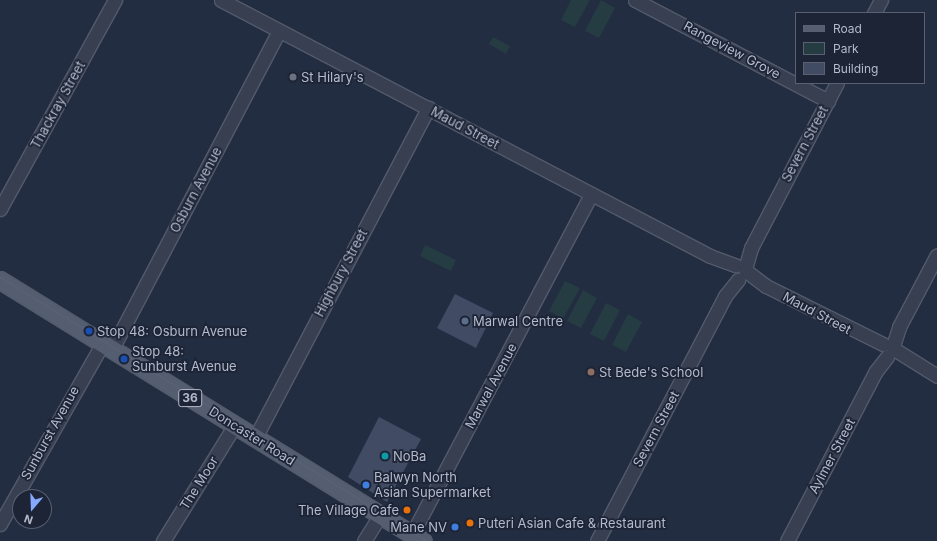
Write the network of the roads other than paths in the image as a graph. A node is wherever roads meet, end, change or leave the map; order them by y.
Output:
1 (115, 0) edge
2 (636, 0) edge
3 (881, 0) edge
4 (226, 1) edge
5 (875, 12) edge
6 (279, 31) junction
7 (795, 84) edge
8 (796, 84) edge
9 (836, 84) edge
10 (828, 101) junction
11 (428, 108) junction
12 (591, 194) junction
13 (0, 210) edge
14 (937, 255) edge
15 (738, 272) junction
16 (0, 280) edge
17 (107, 346) junction
18 (887, 350) junction
19 (937, 376) edge
20 (235, 425) junction
21 (255, 438) junction
22 (380, 515) junction
23 (0, 524) edge
24 (417, 538) edge
25 (163, 541) edge
26 (364, 541) edge
27 (597, 541) edge
28 (787, 541) edge

1 - 13 street, Thackray Street
2 - 7 street, Rangeview Grove
3 - 5 street
4 - 6 street, Maud Street
6 - 11 street, Maud Street
6 - 17 street, Osburn Avenue
8 - 10 street, Rangeview Grove
9 - 10 street, Severn Street
10 - 15 street, Severn Street
11 - 12 street, Maud Street
11 - 21 street, Highbury Street
12 - 15 street, Maud Street
12 - 24 street, Marwal Avenue
14 - 18 street, Aylmer Street
15 - 18 street, Maud Street
15 - 27 street, Severn Street
16 - 17 main road, Doncaster Road / 36
17 - 20 main road, Doncaster Road / 36
17 - 23 street, Sunburst Avenue
18 - 19 street, Maud Street
18 - 28 street, Aylmer Street
20 - 21 main road, Doncaster Road / 36
20 - 25 street, The Moor
21 - 22 main road, Doncaster Road / 36
22 - 24 main road, Doncaster Road / 36
22 - 26 street

